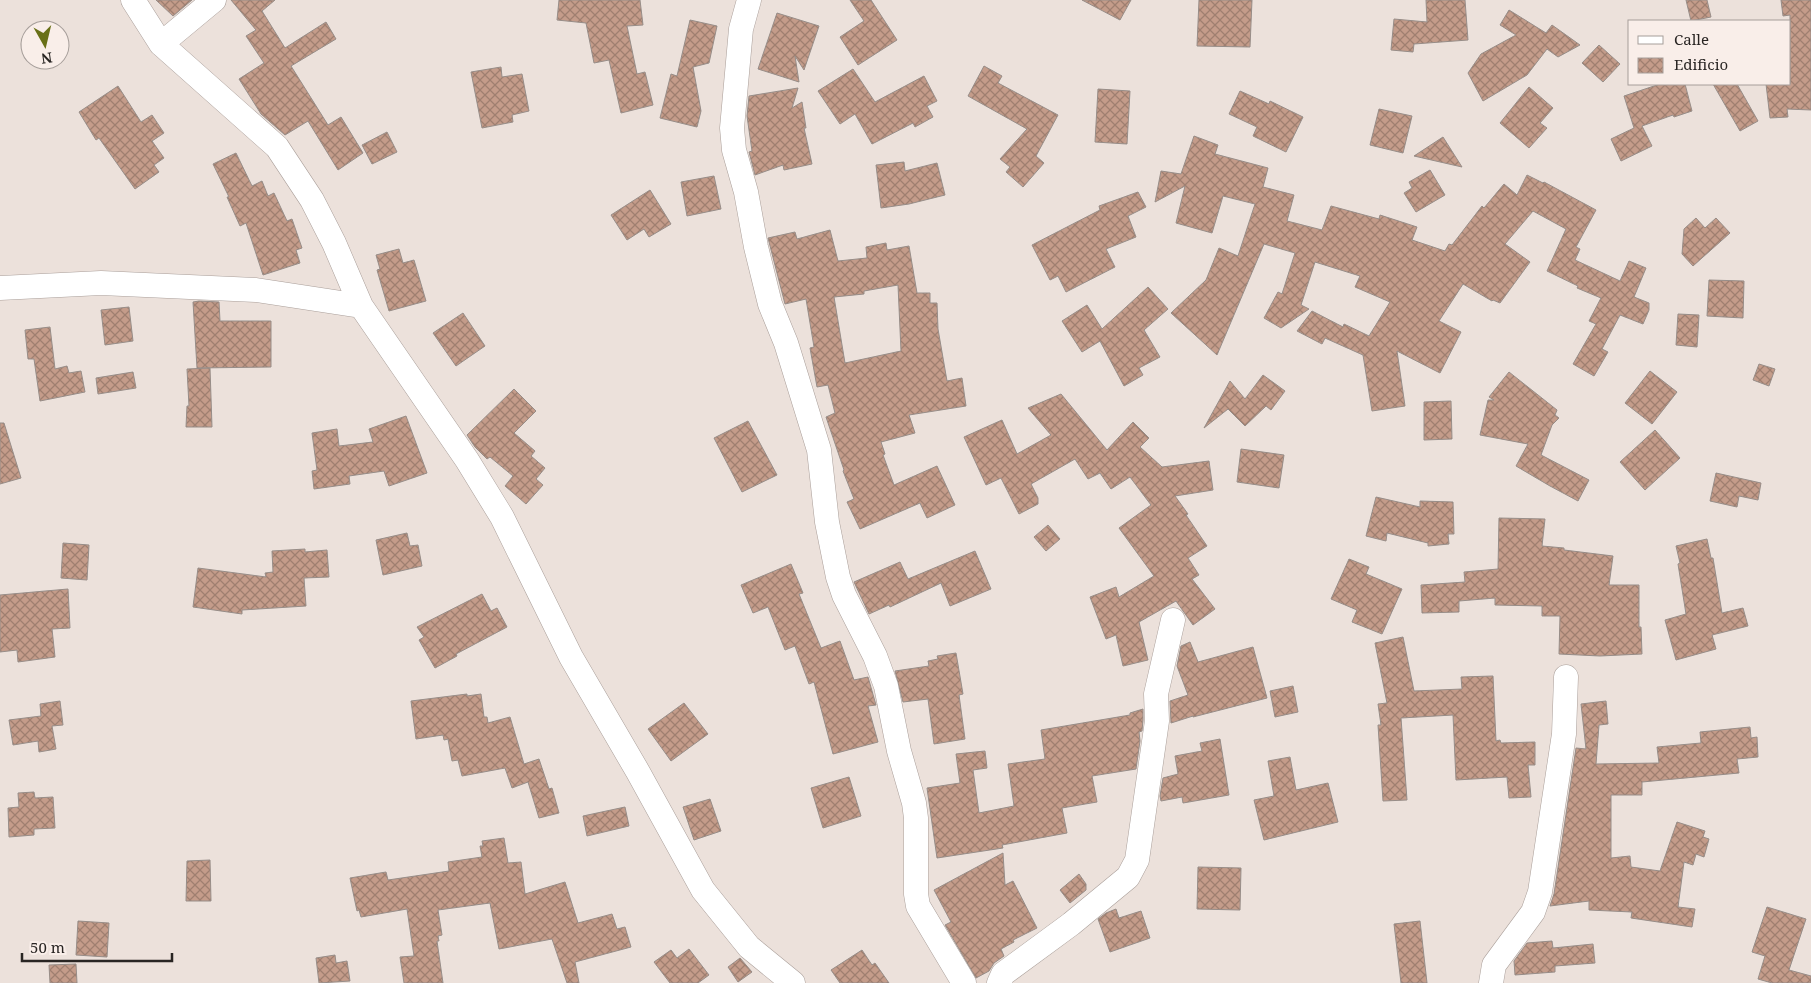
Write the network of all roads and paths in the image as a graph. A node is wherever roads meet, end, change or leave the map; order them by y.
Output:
1 (133, 0) edge
2 (214, 0) edge
3 (749, 0) edge
4 (161, 44) junction
5 (0, 288) edge
6 (361, 306) junction
7 (1173, 620) dead end
8 (1566, 677) dead end
9 (793, 983) edge
10 (964, 983) edge
11 (999, 983) edge
12 (1491, 983) edge

1 - 4 street
2 - 4 street
3 - 10 street
4 - 6 street
5 - 6 street
6 - 9 street
7 - 11 street
8 - 12 street

